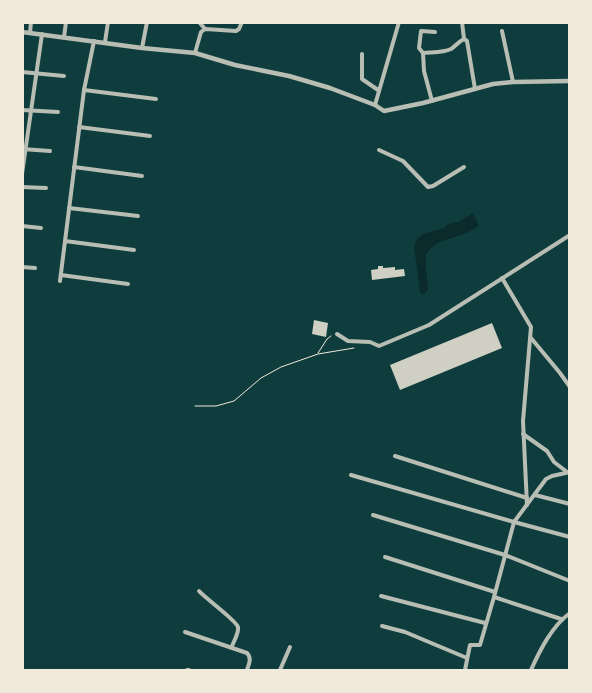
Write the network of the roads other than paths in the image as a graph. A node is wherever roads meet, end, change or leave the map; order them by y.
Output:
1 (31, 22) edge
2 (66, 22) edge
3 (108, 22) edge
4 (147, 22) edge
5 (199, 22) edge
6 (242, 22) edge
7 (399, 22) edge
8 (462, 22) edge
9 (205, 29) junction
10 (502, 30) dead end
11 (22, 32) edge
12 (434, 32) dead end
13 (30, 33) junction
14 (42, 34) junction
15 (64, 38) junction
16 (464, 39) junction
17 (94, 41) junction
18 (105, 42) junction
19 (142, 48) junction
20 (195, 53) junction
21 (423, 53) junction
22 (362, 54) dead end
23 (22, 72) edge
24 (36, 73) junction
25 (64, 76) dead end
26 (513, 82) junction
27 (570, 82) edge
28 (475, 89) junction
29 (84, 90) junction
30 (378, 90) junction
31 (156, 99) dead end
32 (432, 100) junction
33 (374, 105) junction
34 (22, 110) edge
35 (31, 110) junction
36 (58, 112) dead end
37 (79, 127) junction
38 (150, 136) dead end
39 (24, 149) edge
40 (379, 150) dead end
41 (50, 151) dead end
42 (74, 167) junction
43 (464, 167) dead end
44 (22, 174) edge
45 (142, 176) dead end
46 (22, 187) edge
47 (46, 188) dead end
48 (69, 208) junction
49 (138, 216) dead end
50 (22, 226) edge
51 (41, 228) dead end
52 (570, 234) edge
53 (65, 241) junction
54 (134, 250) dead end
55 (22, 268) edge
56 (36, 268) dead end
57 (61, 275) junction
58 (502, 278) junction
59 (60, 281) dead end
60 (128, 284) dead end
61 (337, 334) road end
62 (531, 338) junction
63 (570, 387) edge
64 (523, 434) junction
65 (395, 456) dead end
66 (568, 472) edge
67 (352, 475) dead end
68 (535, 495) junction
69 (527, 498) junction
70 (570, 504) edge
71 (527, 505) junction
72 (373, 516) dead end
73 (514, 522) junction
74 (570, 537) edge
75 (505, 555) junction
76 (385, 557) dead end
77 (570, 581) edge
78 (198, 592) dead end
79 (495, 592) junction
80 (381, 596) dead end
81 (494, 597) junction
82 (570, 613) edge
83 (561, 619) junction
84 (485, 623) junction
85 (382, 626) dead end
86 (185, 632) dead end
87 (232, 646) junction
88 (290, 647) dead end
89 (467, 658) junction
90 (247, 670) edge
91 (280, 670) edge
92 (465, 670) edge
93 (531, 670) edge

1 - 13 street
2 - 15 street
3 - 18 street
4 - 19 street
5 - 9 street
6 - 9 street
7 - 30 street
8 - 16 street
9 - 20 street
10 - 26 street
11 - 13 street
12 - 21 street
13 - 14 street
14 - 15 street
14 - 24 street
15 - 17 street
16 - 21 street
16 - 28 street
17 - 18 street
17 - 29 street
18 - 19 street
19 - 20 street
20 - 33 street
21 - 32 street
22 - 30 street
23 - 24 street
24 - 25 street
24 - 35 street
26 - 27 street
26 - 28 street
28 - 32 street
29 - 31 street
29 - 37 street
30 - 33 street
32 - 33 street
34 - 35 street
35 - 36 street
35 - 39 street
37 - 38 street
37 - 42 street
39 - 41 street
39 - 44 street
40 - 43 street
42 - 45 street
42 - 48 street
46 - 47 street
48 - 49 street
48 - 53 street
50 - 51 street
52 - 58 street
53 - 54 street
53 - 57 street
55 - 56 street
57 - 59 street
57 - 60 street
58 - 61 street
58 - 62 street
62 - 63 street
62 - 64 street
64 - 66 street
64 - 69 street
65 - 69 street
66 - 68 street
67 - 73 street
68 - 70 street
68 - 71 street
69 - 71 street
71 - 73 street
72 - 75 street
73 - 74 street
73 - 75 street
75 - 77 street
75 - 79 street
76 - 79 street
78 - 87 street
79 - 81 street
80 - 84 street
81 - 83 street
81 - 84 street
82 - 83 street
83 - 93 street
84 - 89 street
85 - 89 street
86 - 87 street
87 - 90 street
88 - 91 street
89 - 92 street

